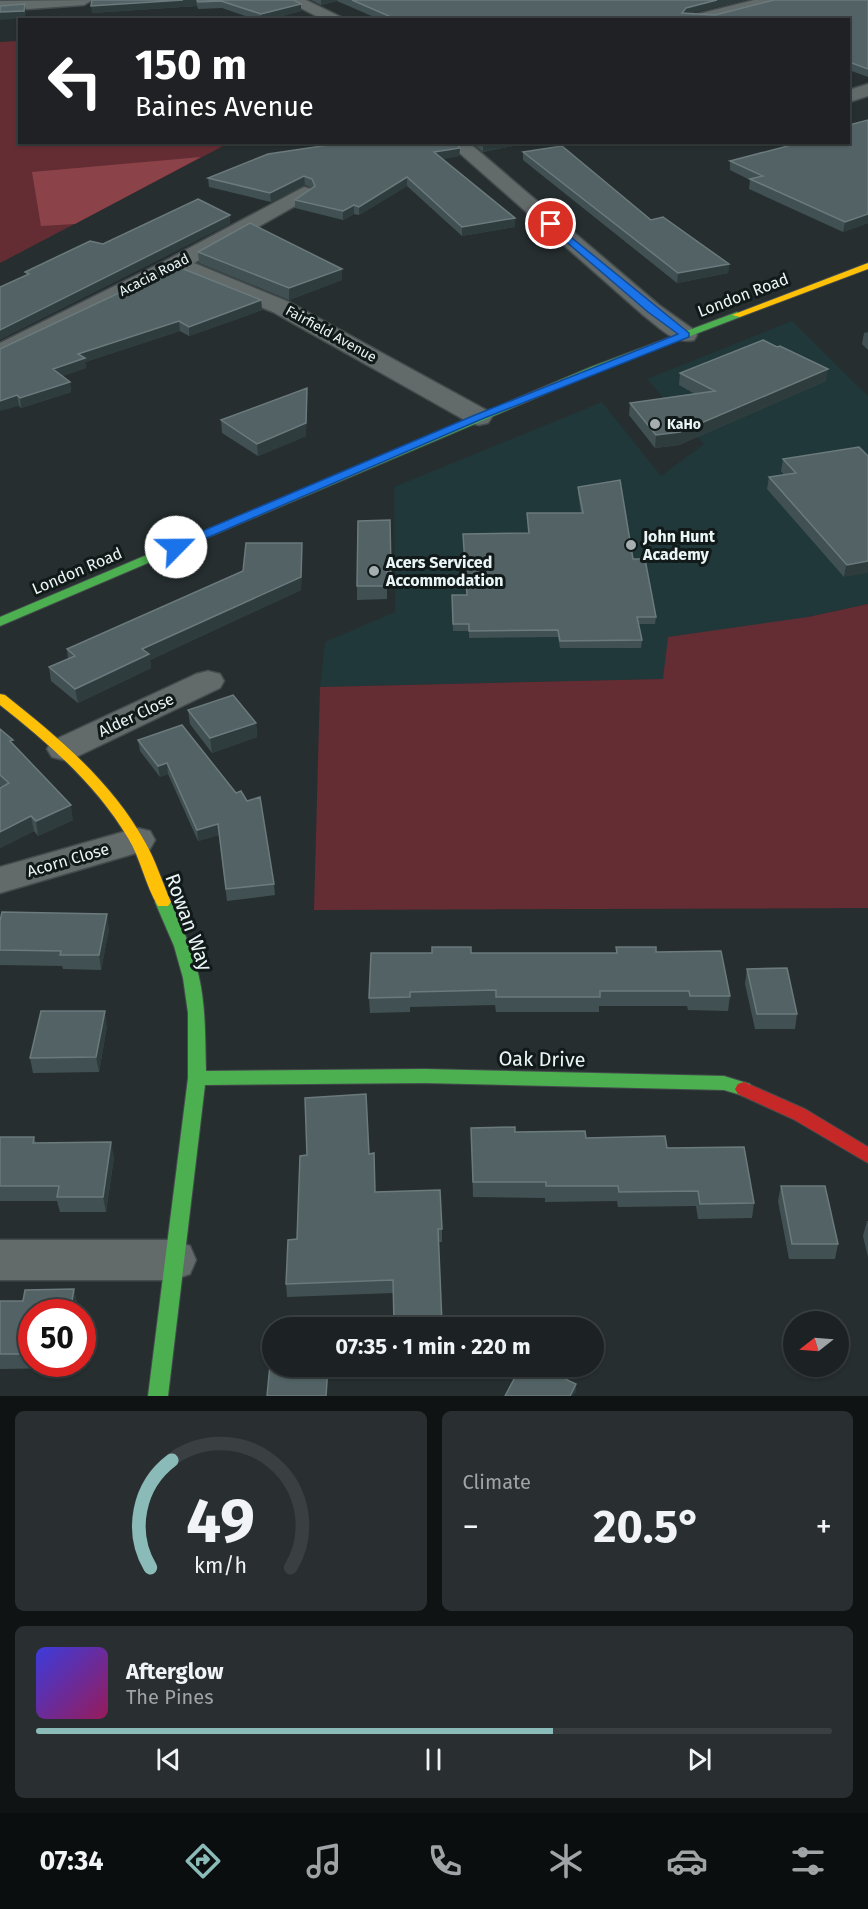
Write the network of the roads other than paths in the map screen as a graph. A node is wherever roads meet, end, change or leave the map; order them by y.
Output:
1 (74, 0) edge
2 (294, 0) edge
3 (300, 0) edge
4 (774, 0) edge
5 (0, 6) edge
6 (334, 18) edge
7 (700, 18) edge
8 (868, 89) edge
9 (850, 97) edge
10 (458, 144) edge
11 (304, 193) edge
12 (176, 264) junction
13 (868, 266) edge
14 (685, 335) junction
15 (0, 352) edge
16 (479, 417) junction
17 (0, 622) edge
18 (208, 681) dead end
19 (0, 698) edge
20 (64, 749) junction
21 (137, 840) junction
22 (0, 880) edge
23 (197, 1078) junction
24 (868, 1156) edge
25 (0, 1260) edge
26 (173, 1260) junction
27 (158, 1396) edge

1 - 5 street
2 - 3 street
2 - 6 street
4 - 7 street
8 - 9 street
10 - 14 street
11 - 12 street, Acacia Road
12 - 15 street, Acacia Road
12 - 16 street, Fairfield Avenue
13 - 14 main road, London Road
14 - 16 main road, London Road
16 - 17 main road, London Road
18 - 20 street, Alder Close
19 - 20 main road, Rowan Way
20 - 21 main road, Rowan Way
21 - 22 street, Acorn Close
21 - 23 main road, Rowan Way
23 - 24 main road, Oak Drive
23 - 26 main road, Rowan Way
25 - 26 street
26 - 27 main road, Rowan Way

